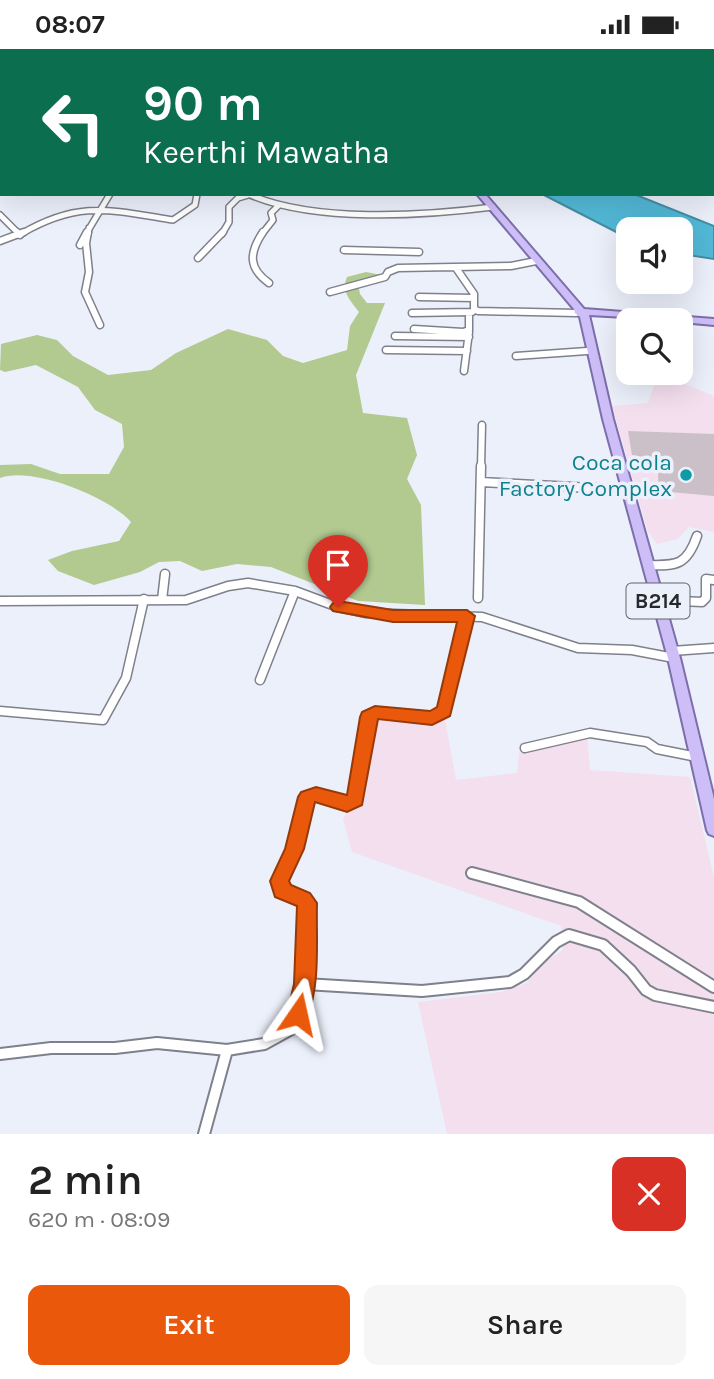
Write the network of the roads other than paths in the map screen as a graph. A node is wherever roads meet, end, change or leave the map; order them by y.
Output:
1 (109, 196) edge
2 (197, 196) edge
3 (246, 196) edge
4 (250, 196) edge
5 (265, 196) edge
6 (481, 196) edge
7 (260, 200) junction
8 (279, 205) junction
9 (491, 207) junction
10 (100, 208) junction
11 (0, 215) edge
12 (89, 228) junction
13 (20, 235) junction
14 (0, 241) edge
15 (80, 245) dead end
16 (344, 250) dead end
17 (393, 252) junction
18 (419, 252) dead end
19 (198, 258) dead end
20 (532, 262) junction
21 (398, 268) junction
22 (456, 268) junction
23 (269, 283) dead end
24 (330, 292) dead end
25 (419, 297) dead end
26 (474, 298) junction
27 (472, 312) junction
28 (412, 313) dead end
29 (579, 313) junction
30 (616, 317) edge
31 (693, 323) edge
32 (714, 324) edge
33 (100, 325) dead end
34 (414, 329) dead end
35 (469, 333) junction
36 (396, 337) dead end
37 (386, 350) dead end
38 (467, 351) junction
39 (587, 351) junction
40 (516, 356) dead end
41 (464, 371) dead end
42 (597, 373) junction
43 (482, 425) dead end
44 (481, 482) junction
45 (628, 490) junction
46 (697, 536) dead end
47 (648, 565) junction
48 (165, 574) dead end
49 (714, 580) edge
50 (295, 591) junction
51 (478, 598) dead end
52 (144, 599) junction
53 (162, 600) junction
54 (658, 600) junction
55 (0, 601) edge
56 (467, 616) junction
57 (714, 648) edge
58 (673, 654) junction
59 (260, 680) dead end
60 (0, 711) edge
61 (524, 748) dead end
62 (697, 757) junction
63 (713, 824) edge
64 (472, 873) dead end
65 (304, 984) junction
66 (714, 987) edge
67 (714, 1007) edge
68 (226, 1050) junction
69 (0, 1054) edge
70 (204, 1134) edge

1 - 10 street
2 - 10 street
3 - 19 street
4 - 7 street
5 - 7 street
6 - 9 main road, B214
7 - 8 street
8 - 9 street
8 - 23 street
9 - 20 main road, B214
10 - 12 street
10 - 13 street
11 - 13 street
12 - 15 street
12 - 33 street
13 - 14 street
16 - 17 street
17 - 18 street
17 - 21 street
20 - 22 street
20 - 29 main road, B214
21 - 22 street
21 - 24 street
22 - 26 street
25 - 26 street
26 - 27 street
27 - 28 street
27 - 29 street
27 - 35 street
29 - 30 main road
29 - 32 main road
29 - 39 main road, B214
29 - 42 main road, B214
31 - 32 main road
34 - 35 street
35 - 36 street
35 - 38 street
37 - 38 street
38 - 41 street
39 - 40 street
39 - 42 main road, B214
42 - 45 main road, B214
43 - 44 street
44 - 45 street
44 - 51 street
45 - 47 main road, B214
46 - 47 street
47 - 54 main road, B214
48 - 53 street
49 - 54 street
50 - 53 street
50 - 56 street
50 - 59 street
52 - 53 street
52 - 55 street
52 - 60 street
54 - 58 main road, B214
56 - 58 street
56 - 65 street
57 - 58 street
58 - 62 main road, B214
61 - 62 street
62 - 63 main road, B214
64 - 66 street
65 - 67 street
65 - 68 street
68 - 69 street
68 - 70 street

